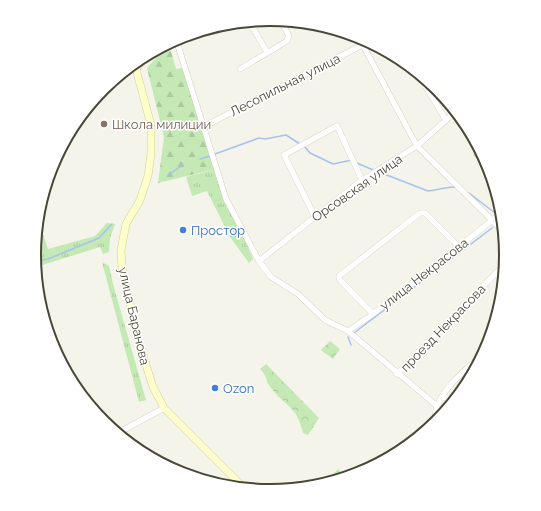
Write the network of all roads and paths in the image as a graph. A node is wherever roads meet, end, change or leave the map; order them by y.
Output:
1 (252, 26) edge
2 (284, 26) edge
3 (362, 45) joint
4 (178, 46) edge
5 (267, 52) junction
6 (240, 68) dead end
7 (137, 69) edge
8 (426, 86) edge
9 (452, 115) edge
10 (446, 120) junction
11 (203, 127) junction
12 (417, 146) junction
13 (362, 180) junction
14 (497, 216) edge
15 (315, 217) junction
16 (492, 220) junction
17 (498, 226) edge
18 (458, 246) junction
19 (259, 261) junction
20 (500, 269) edge
21 (373, 314) junction
22 (348, 331) junction
23 (473, 363) edge
24 (397, 374) junction
25 (443, 397) junction
26 (450, 399) edge
27 (437, 406) junction
28 (164, 408) junction
29 (436, 415) edge
30 (122, 431) edge
31 (239, 483) edge

1 - 5 street
2 - 5 street
3 - 11 street, Лесопильная улица
3 - 12 street
4 - 11 street
5 - 6 street
7 - 28 main road, улица Баранова
8 - 10 street
9 - 10 street, Орсовская улица
10 - 12 street, Орсовская улица
11 - 19 street
12 - 13 street, Орсовская улица
12 - 16 street
13 - 15 street, Орсовская улица
13 - 15 street
14 - 16 street, улица Некрасова
15 - 19 street, Орсовская улица
16 - 17 street
16 - 18 street, улица Некрасова
18 - 21 street, улица Некрасова
18 - 21 street
19 - 22 street
20 - 24 street, проезд Некрасова
21 - 22 street, улица Некрасова
22 - 24 street
23 - 25 street
24 - 27 street
25 - 26 street
25 - 27 street
27 - 29 street
28 - 30 street
28 - 31 main road, улица Баранова

